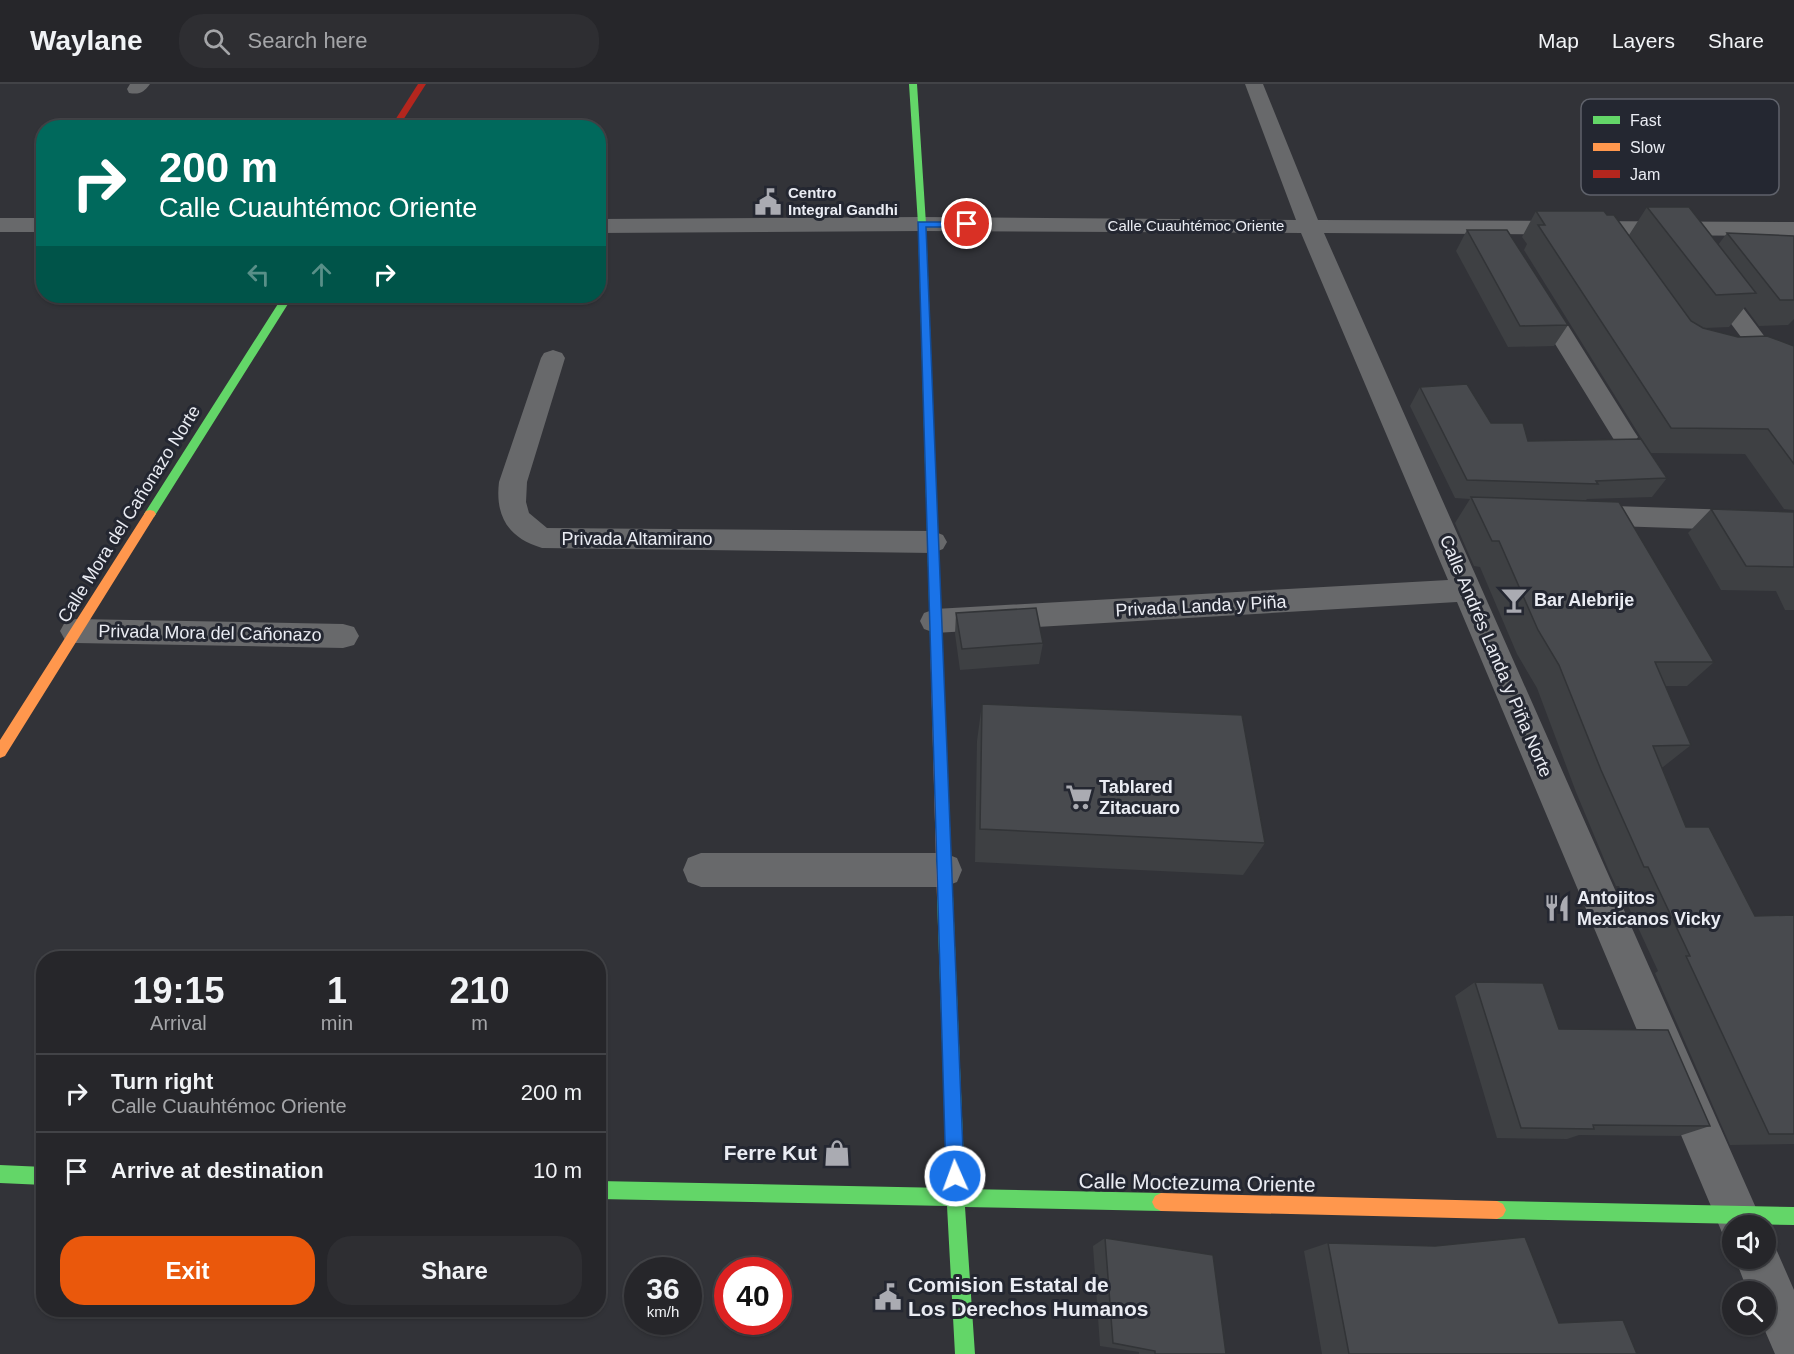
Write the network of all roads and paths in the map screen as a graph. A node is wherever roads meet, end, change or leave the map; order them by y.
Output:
1 (422, 84) edge
2 (913, 84) edge
3 (1254, 84) edge
4 (399, 120) edge
5 (921, 224) junction
6 (0, 225) edge
7 (36, 225) edge
8 (606, 226) edge
9 (1310, 227) junction
10 (1672, 229) junction
11 (1794, 229) edge
12 (1526, 277) edge
13 (284, 303) edge
14 (1707, 352) edge
15 (553, 358) dead end
16 (1625, 437) edge
17 (1561, 514) edge
18 (1794, 522) edge
19 (933, 542) junction
20 (1467, 590) junction
21 (935, 621) junction
22 (76, 631) junction
23 (344, 636) dead end
24 (0, 752) edge
25 (701, 870) dead end
26 (944, 870) junction
27 (0, 1174) edge
28 (36, 1176) edge
29 (606, 1190) edge
30 (956, 1200) junction
31 (1738, 1215) edge
32 (1794, 1216) edge
33 (1776, 1217) edge
34 (1722, 1220) edge
35 (1762, 1269) edge
36 (1794, 1344) edge
37 (966, 1354) edge

1 - 4 street
2 - 5 street
3 - 9 street, Calle Andrés Landa y Piña Norte
5 - 8 street, Calle Cuauhtémoc Oriente
5 - 9 street, Calle Cuauhtémoc Oriente
5 - 19 street
6 - 7 street
9 - 10 street, Calle Cuauhtémoc Oriente
9 - 20 street, Calle Andrés Landa y Piña Norte
10 - 11 street, Calle Cuauhtémoc Oriente
10 - 14 street
12 - 16 street
13 - 22 street, Calle Mora del Cañonazo Norte
15 - 19 street, Privada Altamirano
17 - 18 street
19 - 21 street
20 - 21 street, Privada Landa y Piña
20 - 31 street, Calle Andrés Landa y Piña Norte
21 - 26 street
22 - 23 street, Privada Mora del Cañonazo
22 - 24 street, Calle Mora del Cañonazo Norte
25 - 26 street
26 - 30 street
27 - 28 street
29 - 30 street, Calle Moctezuma Oriente
30 - 34 street, Calle Moctezuma Oriente
30 - 37 street
32 - 33 street, Calle Moctezuma Oriente
35 - 36 street

